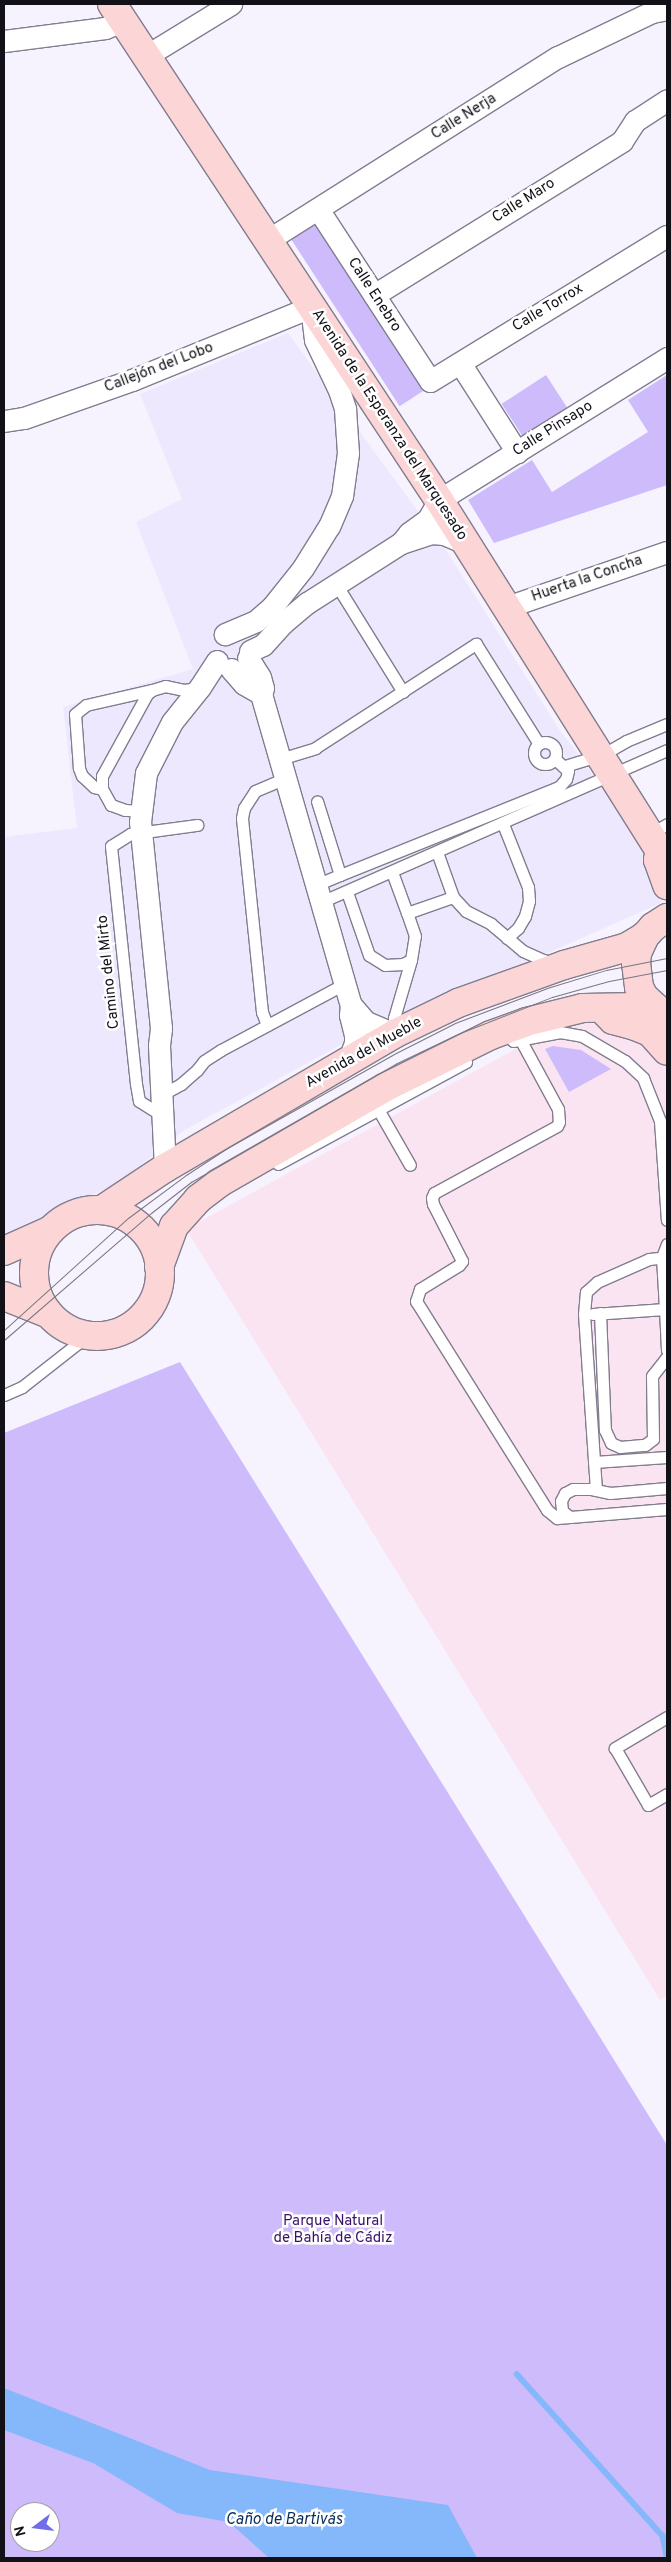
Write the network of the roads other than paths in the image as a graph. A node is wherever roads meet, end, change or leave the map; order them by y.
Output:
1 (231, 4) edge
2 (667, 9) edge
3 (118, 12) edge
4 (4, 42) edge
5 (146, 56) junction
6 (667, 100) edge
7 (318, 209) junction
8 (667, 236) edge
9 (268, 240) junction
10 (374, 294) junction
11 (311, 306) junction
12 (667, 358) edge
13 (460, 363) junction
14 (430, 381) joint
15 (4, 421) edge
16 (517, 452) junction
17 (439, 500) junction
18 (401, 543) junction
19 (467, 544) junction
20 (667, 552) edge
21 (336, 584) junction
22 (307, 603) junction
23 (507, 607) junction
24 (256, 620) junction
25 (226, 634) junction
26 (237, 660) junction
27 (200, 687) junction
28 (152, 690) junction
29 (403, 692) junction
30 (667, 724) edge
31 (539, 744) junction
32 (667, 750) edge
33 (555, 759) junction
34 (608, 765) junction
35 (565, 766) junction
36 (283, 768) junction
37 (102, 789) junction
38 (317, 801) dead end
39 (141, 811) junction
40 (198, 824) dead end
41 (503, 824) junction
42 (141, 832) junction
43 (661, 841) edge
44 (438, 852) junction
45 (392, 872) junction
46 (340, 875) junction
47 (667, 885) edge
48 (347, 892) junction
49 (318, 894) junction
50 (453, 897) junction
51 (407, 913) junction
52 (661, 921) edge
53 (507, 938) junction
54 (411, 960) junction
55 (564, 964) junction
56 (344, 984) junction
57 (351, 1005) junction
58 (599, 1008) junction
59 (664, 1015) edge
60 (267, 1025) junction
61 (394, 1034) junction
62 (520, 1039) junction
63 (500, 1045) dead end
64 (667, 1051) edge
65 (479, 1056) dead end
66 (348, 1061) junction
67 (163, 1094) junction
68 (375, 1103) junction
69 (163, 1116) junction
70 (293, 1148) junction
71 (410, 1165) dead end
72 (165, 1168) junction
73 (265, 1172) dead end
74 (225, 1193) dead end
75 (198, 1199) junction
76 (102, 1210) junction
77 (667, 1220) edge
78 (51, 1230) junction
79 (667, 1244) edge
80 (4, 1251) edge
81 (664, 1257) edge
82 (159, 1267) junction
83 (4, 1296) edge
84 (665, 1309) junction
85 (600, 1313) junction
86 (49, 1314) junction
87 (584, 1314) junction
88 (87, 1336) junction
89 (667, 1350) edge
90 (667, 1357) edge
91 (4, 1395) edge
92 (667, 1457) edge
93 (594, 1462) junction
94 (667, 1488) edge
95 (596, 1490) junction
96 (667, 1509) edge
97 (570, 1518) junction
98 (667, 1717) edge
99 (667, 1794) edge

1 - 5 street
2 - 7 street, Calle Nerja
3 - 4 street
3 - 5 main road, Avenida de la Esperanza del Marquesado
5 - 9 main road, Avenida de la Esperanza del Marquesado
6 - 10 street, Calle Maro
7 - 9 street, Calle Nerja
7 - 10 street, Calle Enebro
8 - 13 street, Calle Torrox
9 - 11 main road, Avenida de la Esperanza del Marquesado
10 - 14 street, Calle Enebro
11 - 15 street, Callejón del Lobo
11 - 17 main road, Avenida de la Esperanza del Marquesado
11 - 24 street
12 - 16 street, Calle Pinsapo
13 - 14 street, Calle Torrox
13 - 16 street
16 - 17 street, Calle Pinsapo
17 - 18 street
17 - 19 main road, Avenida de la Esperanza del Marquesado
18 - 19 street
18 - 21 street
19 - 23 main road, Avenida de la Esperanza del Marquesado
20 - 23 street, Huerta la Concha
21 - 22 street
21 - 29 lane
22 - 24 street
22 - 26 street
23 - 34 main road, Avenida de la Esperanza del Marquesado
24 - 25 street
25 - 26 street
25 - 26 street
26 - 27 street
26 - 36 street
27 - 28 lane
27 - 39 street
28 - 37 lane
28 - 37 lane
29 - 31 lane
29 - 36 lane
30 - 34 lane
31 - 33 lane
31 - 33 lane
32 - 34 lane
33 - 35 lane
34 - 35 lane
34 - 41 lane
34 - 43 main road, Avenida de la Esperanza del Marquesado
35 - 46 lane
36 - 49 street
36 - 60 lane
37 - 39 lane
38 - 46 lane
39 - 42 street
40 - 42 lane
41 - 44 lane
41 - 53 lane
42 - 67 street
42 - 69 lane, Camino del Mirto
43 - 47 main road
44 - 45 lane
44 - 50 lane
45 - 48 lane
45 - 51 lane
46 - 49 lane
48 - 49 lane
48 - 54 lane
49 - 56 street
50 - 51 lane
50 - 53 lane
51 - 54 lane
52 - 55 main road, Avenida del Mueble
52 - 59 main road
53 - 55 lane
54 - 61 lane
55 - 61 main road, Avenida del Mueble
56 - 57 street
56 - 60 lane
57 - 61 street
57 - 66 street
58 - 59 main road
58 - 64 main road
58 - 68 main road
60 - 67 lane
61 - 66 main road, Avenida del Mueble
62 - 63 lane
62 - 77 lane
62 - 97 lane
65 - 68 lane
66 - 72 main road, Avenida del Mueble
67 - 69 street
68 - 70 main road
68 - 71 lane
69 - 72 street
70 - 73 lane
70 - 75 main road
72 - 76 main road, Avenida del Mueble
74 - 75 lane
75 - 82 main road
76 - 78 main road
76 - 82 main road
78 - 80 main road
78 - 86 main road
79 - 81 lane
81 - 84 lane
81 - 87 lane
82 - 88 main road
83 - 86 main road
84 - 85 lane
84 - 89 lane
85 - 87 lane
85 - 90 lane
86 - 88 main road
87 - 93 lane
88 - 91 lane
92 - 93 lane
93 - 95 lane
94 - 95 lane
95 - 97 lane
96 - 97 lane
98 - 99 lane

